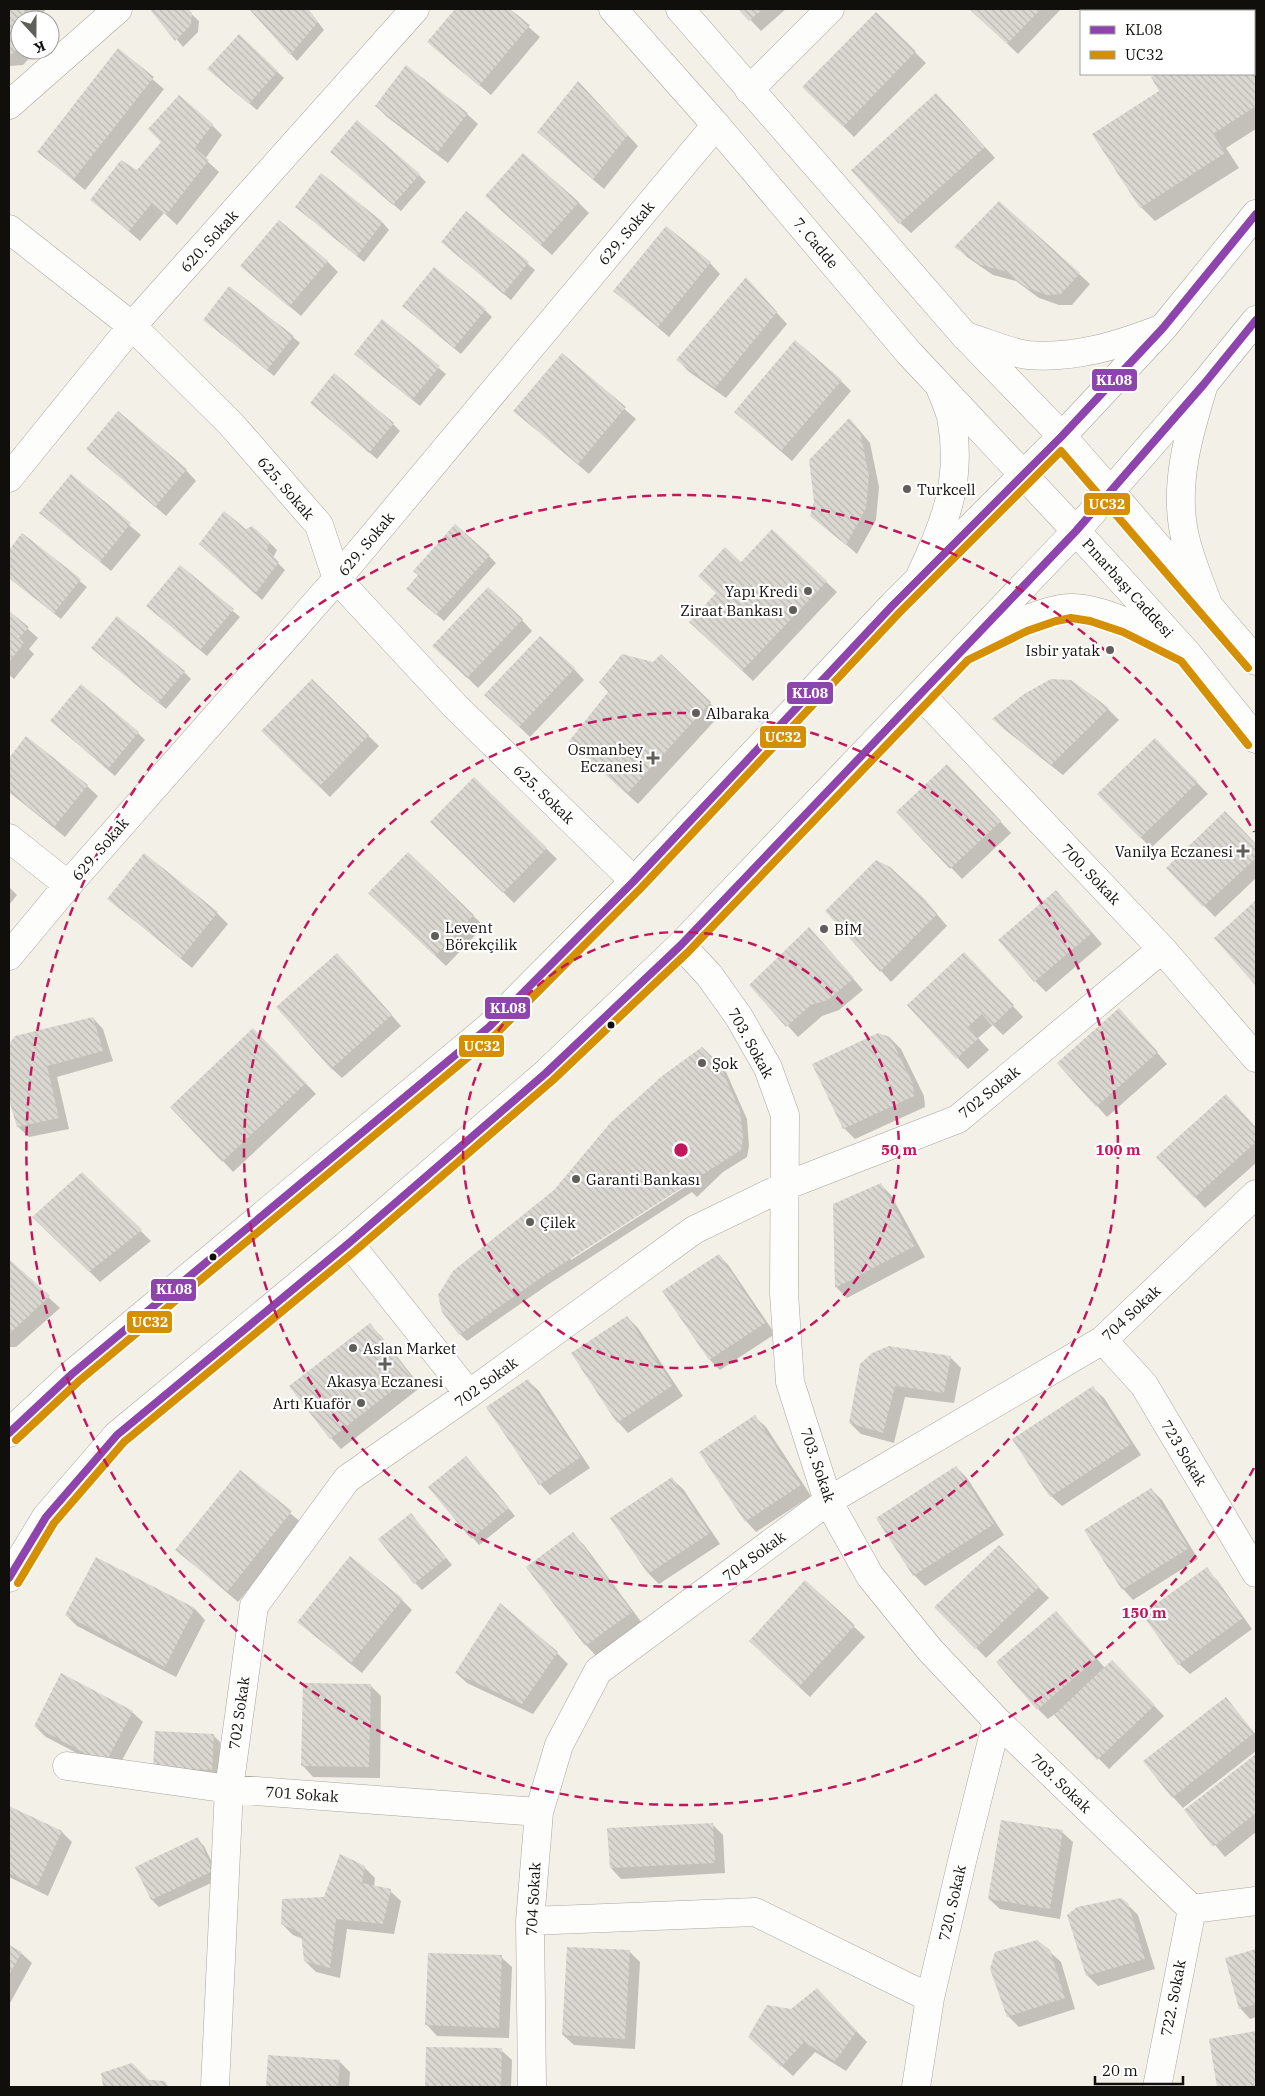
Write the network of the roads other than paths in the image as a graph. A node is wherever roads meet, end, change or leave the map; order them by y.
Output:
1 (118, 9) edge
2 (415, 9) edge
3 (613, 9) edge
4 (680, 9) edge
5 (830, 9) edge
6 (749, 90) junction
7 (9, 105) edge
8 (716, 125) junction
9 (1256, 214) edge
10 (9, 229) edge
11 (1256, 320) edge
12 (132, 326) junction
13 (1163, 328) junction
14 (965, 336) junction
15 (938, 384) junction
16 (1204, 384) junction
17 (1062, 436) junction
18 (1023, 475) junction
19 (9, 478) edge
20 (1111, 492) junction
21 (1076, 531) junction
22 (337, 579) junction
23 (919, 579) junction
24 (1208, 604) junction
25 (962, 652) junction
26 (1186, 653) junction
27 (1256, 661) edge
28 (920, 695) junction
29 (1256, 739) edge
30 (9, 838) edge
31 (634, 881) junction
32 (68, 885) junction
33 (681, 945) junction
34 (1162, 948) junction
35 (9, 956) edge
36 (1256, 1058) edge
37 (785, 1186) junction
38 (1256, 1194) edge
39 (349, 1243) junction
40 (1103, 1340) junction
41 (469, 1394) junction
42 (9, 1433) edge
43 (828, 1501) junction
44 (1256, 1573) edge
45 (9, 1578) edge
46 (997, 1721) junction
47 (67, 1766) dead end
48 (229, 1788) junction
49 (539, 1812) junction
50 (1256, 1901) edge
51 (1192, 1909) junction
52 (530, 1921) junction
53 (930, 1998) junction
54 (215, 2087) edge
55 (532, 2087) edge
56 (916, 2087) edge
57 (1156, 2087) edge

1 - 7 street
2 - 12 street, 620. Sokak
3 - 8 street, 7. Cadde
4 - 6 street
5 - 6 street
6 - 14 street
8 - 15 street, 7. Cadde
8 - 22 street, 629. Sokak
9 - 13 street
10 - 12 street, 625. Sokak
11 - 16 street
12 - 19 street, 620. Sokak
12 - 22 street, 625. Sokak
13 - 14 street
13 - 17 street
14 - 17 street
15 - 18 street, 7. Cadde
15 - 23 street
16 - 20 street
16 - 24 street
17 - 18 street
17 - 20 street
18 - 21 street, Pınarbaşı Caddesi
18 - 23 street
20 - 21 street
20 - 24 street
21 - 25 street
21 - 26 street, Pınarbaşı Caddesi
22 - 31 street, 625. Sokak
22 - 32 street, 629. Sokak
23 - 31 street
24 - 27 street
25 - 26 street
25 - 28 street
26 - 29 street, Pınarbaşı Caddesi
28 - 33 street
28 - 34 street, 700. Sokak
30 - 32 street
31 - 42 street
32 - 35 street, 629. Sokak
33 - 37 street, 703. Sokak
33 - 39 street
34 - 36 street, 700. Sokak
34 - 37 street, 702 Sokak
37 - 41 street, 702 Sokak
37 - 43 street, 703. Sokak
38 - 40 street, 704 Sokak
39 - 41 street
39 - 45 street
40 - 43 street, 704 Sokak
40 - 44 street, 723 Sokak
41 - 48 street, 702 Sokak
43 - 46 street, 703. Sokak
43 - 49 street, 704 Sokak
46 - 51 street, 703. Sokak
46 - 53 street, 720. Sokak
47 - 48 street, 701 Sokak
48 - 49 street, 701 Sokak
48 - 54 street, 702 Sokak
49 - 52 street, 704 Sokak
50 - 51 street
51 - 57 street, 722. Sokak
52 - 53 street
52 - 55 street, 704 Sokak
53 - 56 street, 720. Sokak

